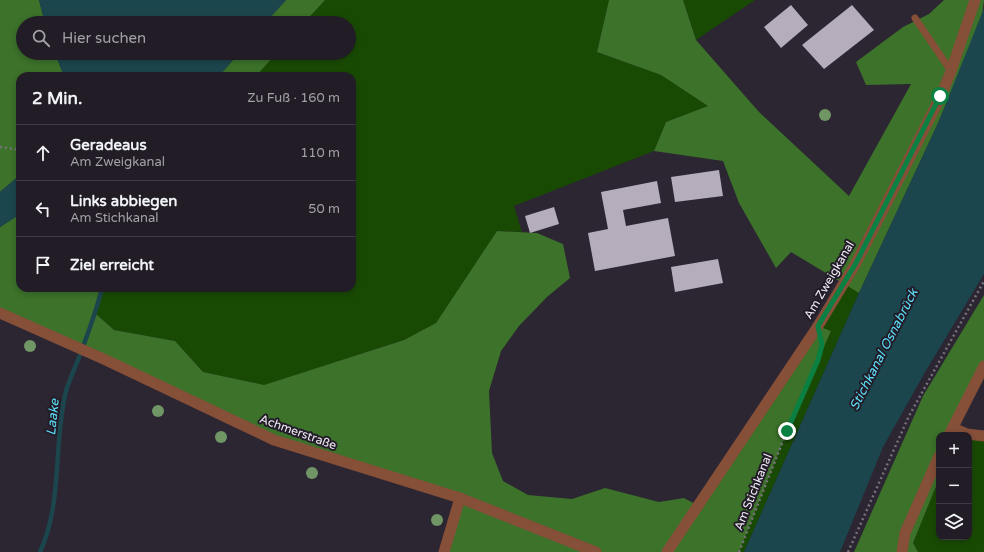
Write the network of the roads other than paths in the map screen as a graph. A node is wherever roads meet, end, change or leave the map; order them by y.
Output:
1 (975, 0) edge
2 (915, 18) dead end
3 (951, 71) junction
4 (0, 313) edge
5 (984, 366) edge
6 (951, 432) edge
7 (972, 435) edge
8 (984, 436) edge
9 (936, 463) edge
10 (460, 498) junction
11 (444, 552) edge
12 (596, 552) edge
13 (667, 552) edge
14 (902, 552) edge

1 - 3 street, Am Zweigkanal
2 - 3 lane
3 - 13 street, Am Zweigkanal
4 - 10 street, Achmerstraße
5 - 6 street
7 - 8 street
9 - 14 street
10 - 11 street
10 - 12 street, Achmerstraße

